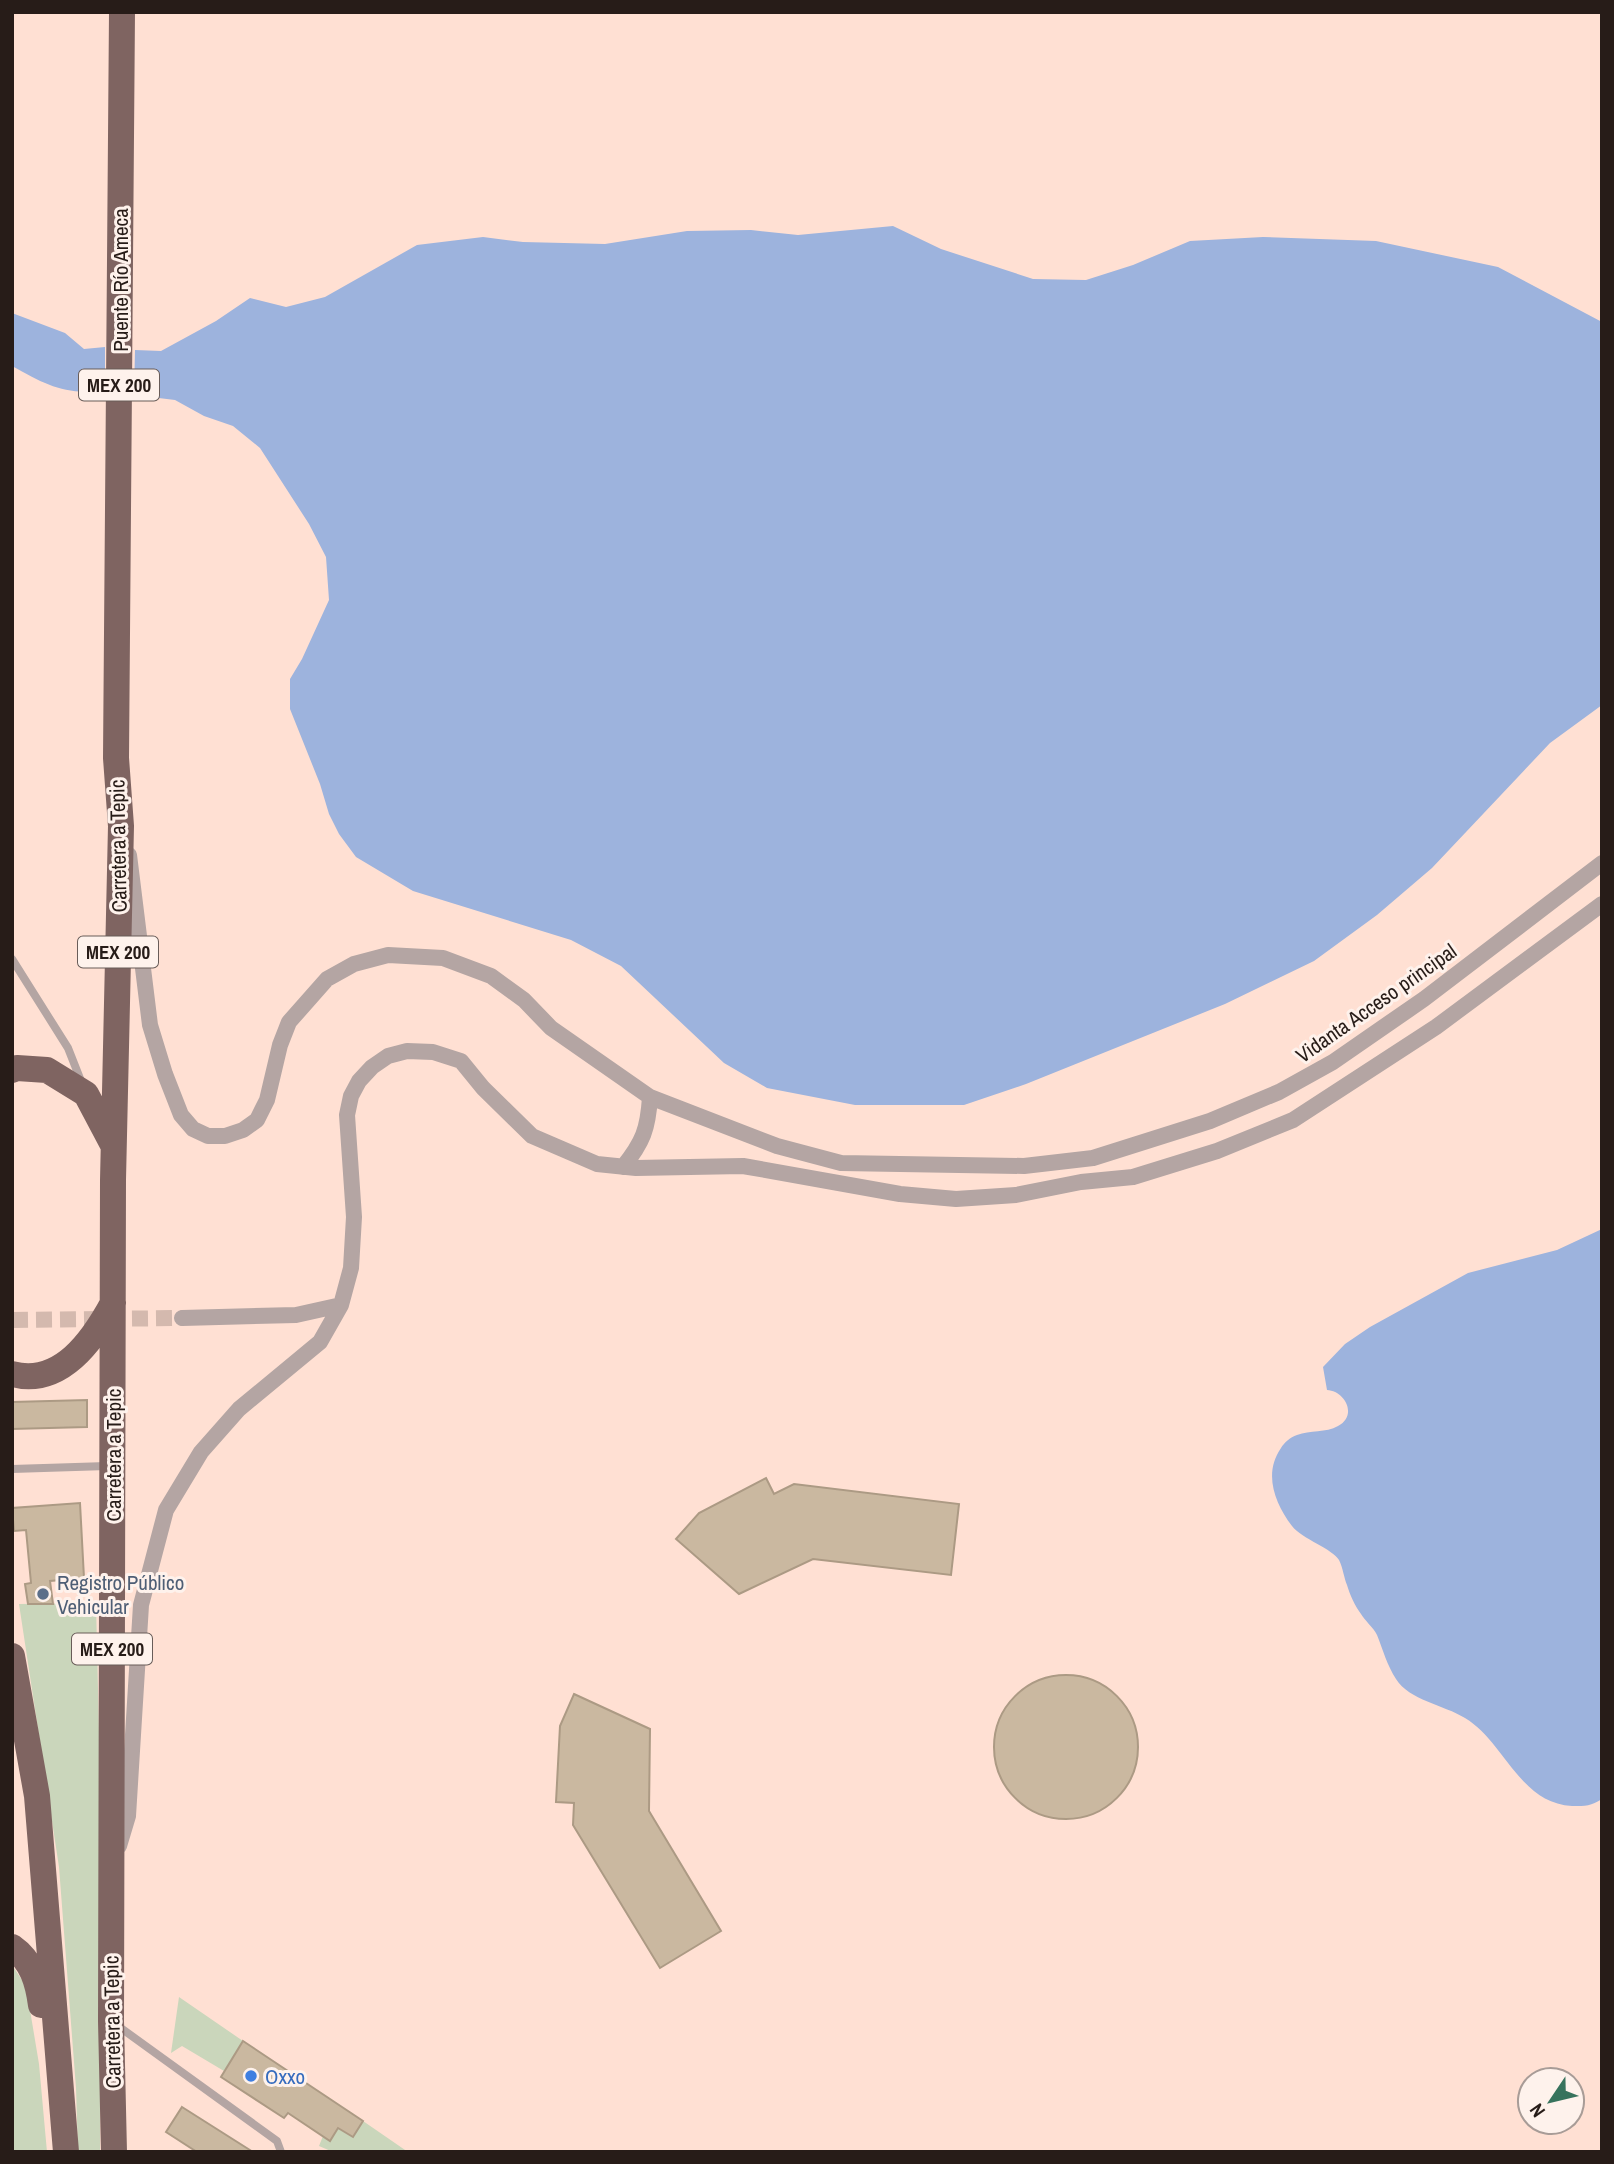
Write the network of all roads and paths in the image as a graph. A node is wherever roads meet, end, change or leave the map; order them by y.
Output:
1 (122, 12) edge
2 (116, 758) joint
3 (121, 826) junction
4 (1602, 863) edge
5 (1602, 904) edge
6 (12, 959) edge
7 (12, 1070) edge
8 (86, 1094) junction
9 (650, 1097) junction
10 (114, 1146) junction
11 (623, 1167) junction
12 (114, 1302) junction
13 (341, 1305) junction
14 (182, 1318) tunnel mouth
15 (12, 1374) edge
16 (113, 1466) junction
17 (12, 1469) edge
18 (12, 1656) edge
19 (112, 1868) junction
20 (12, 1947) edge
21 (111, 2021) junction
22 (65, 2152) edge
23 (114, 2152) edge
24 (281, 2152) edge

1 - 2 highway, Puente Río Ameca / MEX 200
2 - 3 highway, Carretera a Tepic / MEX 200
3 - 9 street, Vidanta Acceso principal
3 - 10 highway, Carretera a Tepic / MEX 200
4 - 9 street, Vidanta Acceso principal
5 - 11 street
6 - 8 lane
7 - 8 highway
8 - 10 highway
9 - 11 street
10 - 12 highway, Carretera a Tepic / MEX 200
11 - 13 street
12 - 15 highway
12 - 16 highway, Carretera a Tepic / MEX 200
13 - 14 street
13 - 19 street
16 - 17 lane
16 - 19 highway, Carretera a Tepic / MEX 200
18 - 22 highway
19 - 21 highway, Carretera a Tepic / MEX 200
20 - 22 highway
21 - 23 highway, Carretera a Tepic / MEX 200
21 - 24 lane

